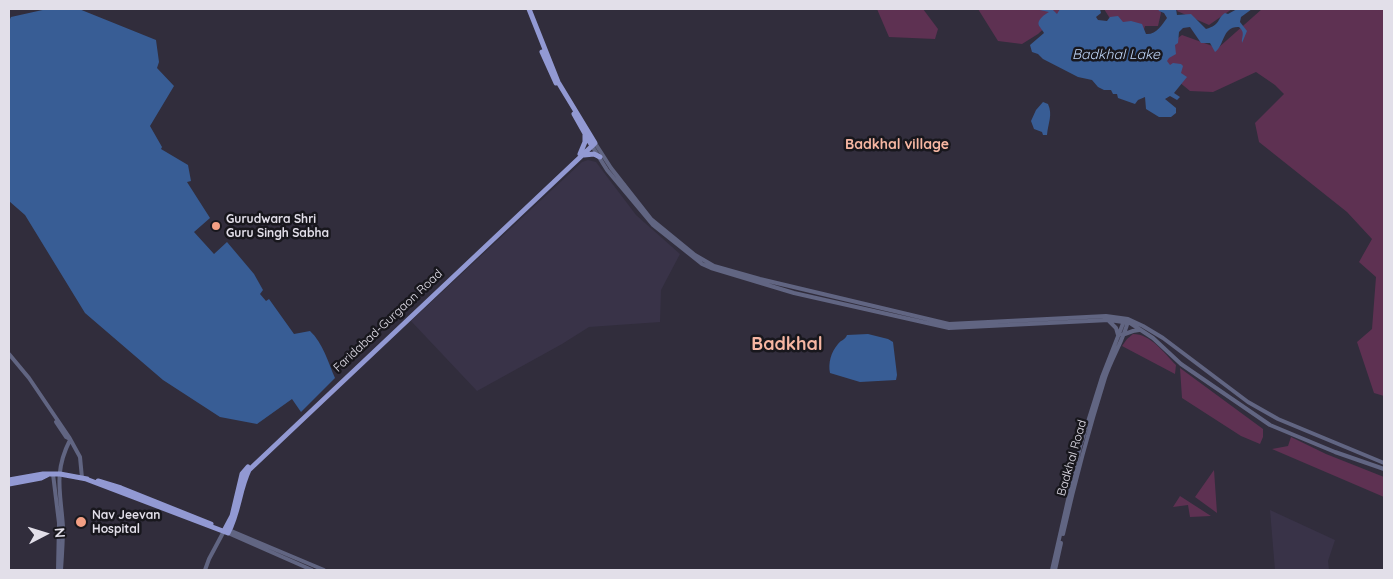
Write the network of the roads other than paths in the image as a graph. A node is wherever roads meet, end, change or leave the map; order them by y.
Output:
1 (528, 9) edge
2 (585, 134) junction
3 (593, 144) junction
4 (582, 154) junction
5 (600, 157) junction
6 (1074, 319) junction
7 (1108, 320) junction
8 (1126, 320) junction
9 (1141, 331) junction
10 (1122, 336) junction
11 (1117, 338) junction
12 (9, 354) edge
13 (9, 358) edge
14 (70, 440) junction
15 (1384, 463) edge
16 (1384, 469) edge
17 (54, 475) junction
18 (84, 479) junction
19 (9, 482) edge
20 (227, 531) junction
21 (60, 570) edge
22 (206, 570) edge
23 (312, 570) edge
24 (324, 570) edge
25 (1053, 570) edge

1 - 2 main road
1 - 3 main road
2 - 3 main road
2 - 4 main road
3 - 4 main road, Faridabad-Gurgaon Road
3 - 5 street
3 - 6 street
4 - 5 main road
4 - 20 main road, Faridabad-Gurgaon Road
5 - 6 street
6 - 7 street
6 - 8 street
7 - 8 street
7 - 11 street
8 - 9 street
8 - 10 street, Badkhal Road
8 - 11 street, Badkhal Road
8 - 15 street
9 - 10 street
9 - 16 street
10 - 25 street, Badkhal Road
11 - 25 street, Badkhal Road
12 - 14 street
13 - 14 street
14 - 17 street
14 - 18 street
17 - 18 main road
17 - 19 main road
17 - 21 street
18 - 20 main road
20 - 22 street
20 - 23 street
20 - 24 street

